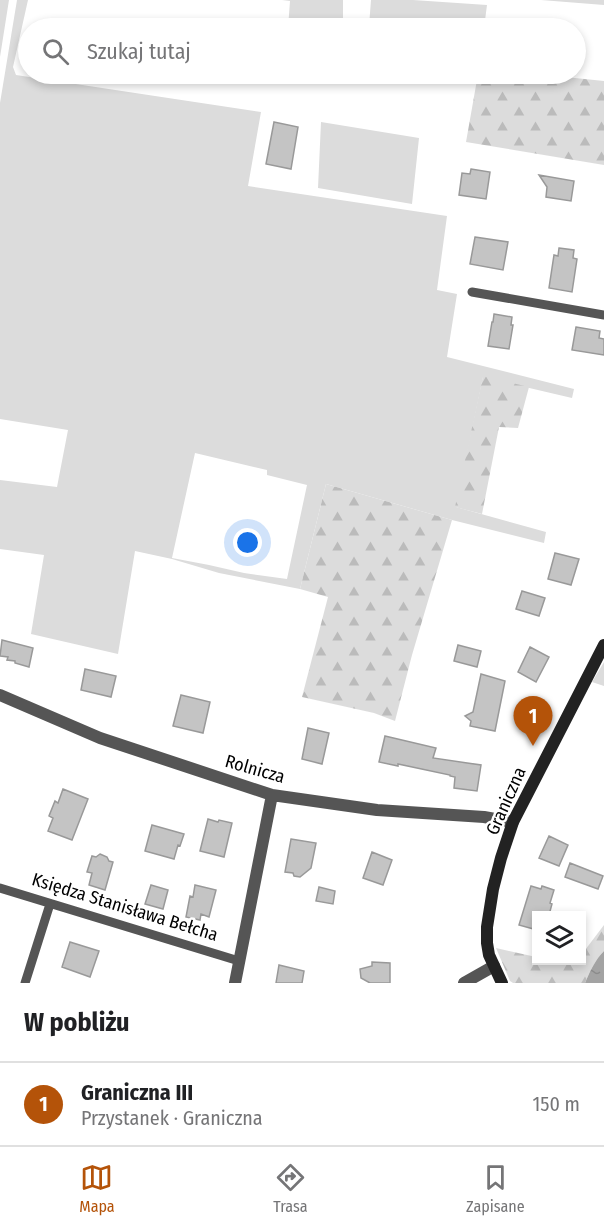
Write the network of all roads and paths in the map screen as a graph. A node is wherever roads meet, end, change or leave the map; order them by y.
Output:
1 (471, 292) dead end
2 (604, 315) edge
3 (604, 645) edge
4 (0, 695) edge
5 (272, 795) junction
6 (513, 822) junction
7 (0, 888) edge
8 (50, 904) junction
9 (239, 961) junction
10 (494, 966) junction
11 (25, 983) edge
12 (236, 983) edge
13 (464, 983) edge
14 (502, 983) edge

1 - 2 lane
3 - 6 street, Graniczna
4 - 5 street, Rolnicza
5 - 6 street, Rolnicza
5 - 9 street, Księdza Stanisława Bełcha
6 - 10 street, Graniczna
7 - 8 lane, Księdza Stanisława Bełcha
8 - 9 lane, Księdza Stanisława Bełcha
8 - 11 lane
9 - 12 street, Księdza Stanisława Bełcha
10 - 13 street
10 - 14 street, Graniczna

